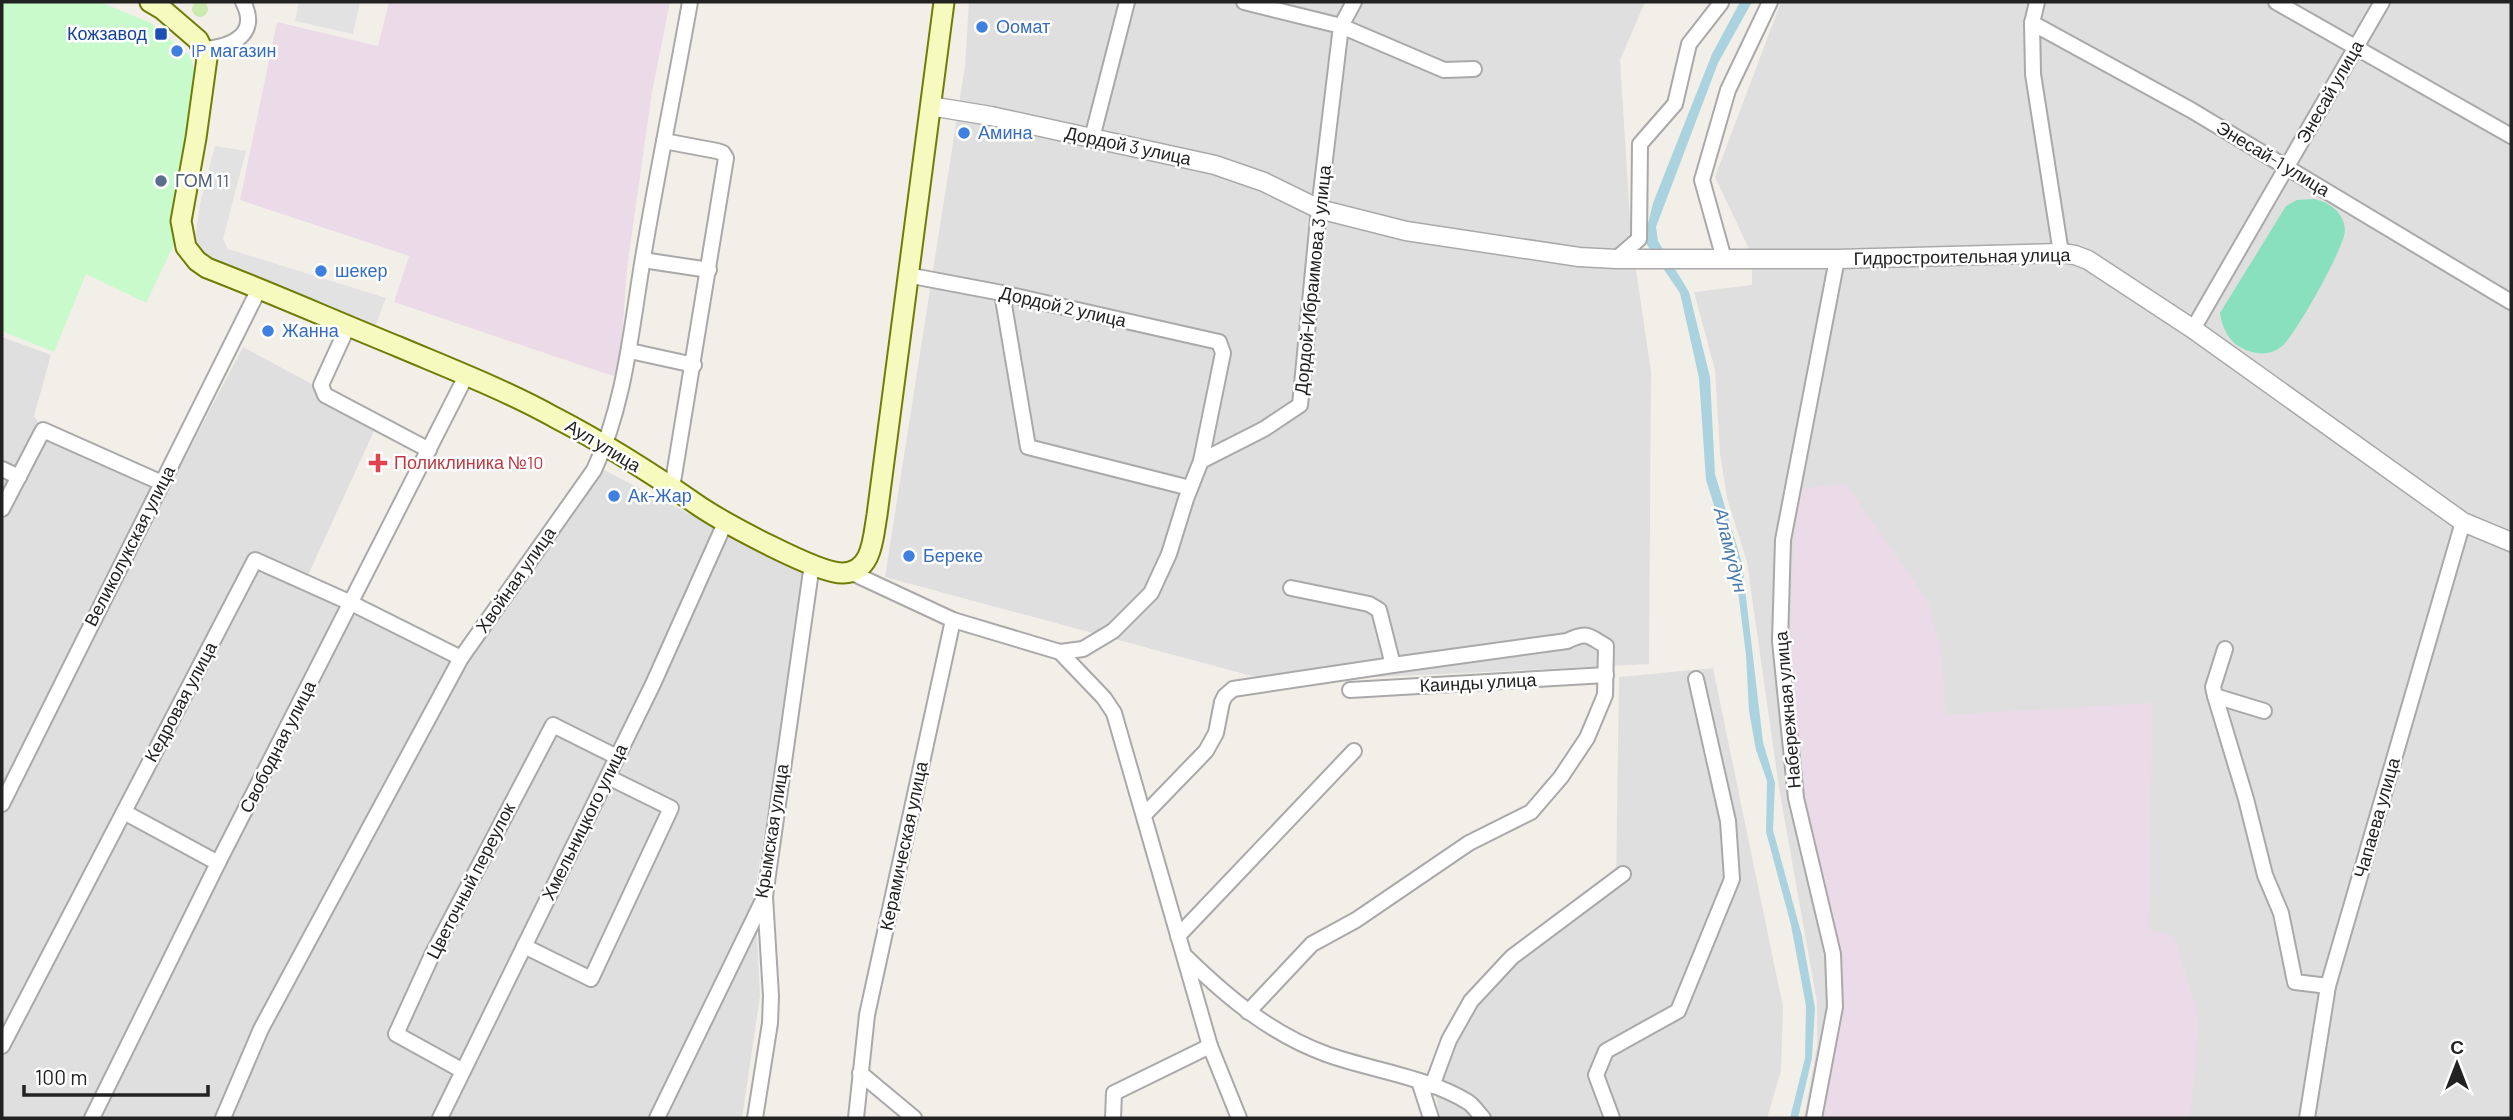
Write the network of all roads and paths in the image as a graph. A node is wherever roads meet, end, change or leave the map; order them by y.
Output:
1 (150, 2) edge
2 (243, 2) edge
3 (690, 2) edge
4 (944, 2) edge
5 (1127, 2) edge
6 (1244, 2) edge
7 (1354, 2) edge
8 (1770, 2) edge
9 (2037, 2) edge
10 (2276, 2) edge
11 (2382, 2) edge
12 (1721, 3) edge
13 (2032, 23) junction
14 (1341, 26) junction
15 (2355, 48) junction
16 (204, 49) junction
17 (1474, 69) dead end
18 (930, 106) junction
19 (2511, 136) edge
20 (1092, 138) junction
21 (664, 141) junction
22 (2287, 167) junction
23 (1319, 209) junction
24 (2061, 253) junction
25 (1619, 259) junction
26 (1724, 259) junction
27 (1837, 259) junction
28 (643, 260) junction
29 (709, 270) junction
30 (907, 275) junction
31 (259, 289) junction
32 (1002, 293) junction
33 (2511, 302) edge
34 (348, 326) junction
35 (2193, 329) junction
36 (630, 351) junction
37 (694, 365) junction
38 (466, 376) junction
39 (605, 447) junction
40 (429, 450) junction
41 (1201, 461) junction
42 (2, 469) edge
43 (19, 477) junction
44 (162, 483) junction
45 (673, 488) junction
46 (1190, 488) junction
47 (2, 509) edge
48 (2463, 522) junction
49 (724, 523) junction
50 (2511, 542) edge
51 (812, 564) junction
52 (850, 572) junction
53 (1291, 588) dead end
54 (351, 603) junction
55 (953, 620) junction
56 (2225, 649) dead end
57 (1060, 652) junction
58 (461, 658) junction
59 (1393, 665) junction
60 (1605, 675) junction
61 (1696, 679) dead end
62 (1350, 690) dead end
63 (2215, 696) junction
64 (2264, 711) dead end
65 (1354, 751) dead end
66 (617, 757) junction
67 (608, 777) junction
68 (2, 804) edge
69 (124, 812) junction
70 (1145, 814) junction
71 (218, 863) junction
72 (1623, 874) dead end
73 (765, 896) junction
74 (1178, 936) junction
75 (524, 946) junction
76 (1185, 956) junction
77 (2329, 986) junction
78 (1248, 1012) junction
79 (2, 1046) edge
80 (1210, 1046) junction
81 (463, 1071) junction
82 (860, 1073) junction
83 (1426, 1084) junction
84 (92, 1118) edge
85 (223, 1118) edge
86 (440, 1118) edge
87 (657, 1118) edge
88 (755, 1118) edge
89 (856, 1118) edge
90 (914, 1118) edge
91 (1113, 1118) edge
92 (1239, 1118) edge
93 (1431, 1118) edge
94 (1483, 1118) edge
95 (1612, 1118) edge
96 (1815, 1118) edge
97 (2307, 1118) edge

1 - 16 main road
2 - 16 street
3 - 21 street, Хвойная улица
4 - 18 main road
5 - 20 street
6 - 14 street
7 - 14 street, Дордой-Ибраимова 3 улица
8 - 26 street
9 - 13 street
10 - 15 street
11 - 15 street, Энесай улица
12 - 25 street
13 - 22 street, Энесай-1 улица
13 - 24 street
14 - 17 street
14 - 23 street, Дордой-Ибраимова 3 улица
15 - 19 street
15 - 22 street, Энесай улица
16 - 31 main road, Аул улица
18 - 20 street, Дордой 3 улица
18 - 30 main road
20 - 23 street, Дордой 3 улица
21 - 28 street, Хвойная улица
21 - 29 street
22 - 33 street, Энесай-1 улица
22 - 35 street, Энесай улица
23 - 25 street, Дордой 3 улица
23 - 41 street, Дордой-Ибраимова 3 улица
24 - 27 street, Гидростроительная улица
24 - 35 street, Гидростроительная улица
25 - 26 street, Гидростроительная улица
26 - 27 street, Гидростроительная улица
27 - 96 street, Набережная улица
28 - 29 street
28 - 36 street, Хвойная улица
29 - 37 street
30 - 32 street, Дордой 2 улица
30 - 52 main road
31 - 34 main road, Аул улица
31 - 44 street, Великолукская улица
32 - 41 street, Дордой 2 улица
32 - 46 street
34 - 38 main road, Аул улица
34 - 40 street
35 - 48 street, Гидростроительная улица
36 - 37 street
36 - 39 street, Хвойная улица
37 - 45 street
38 - 39 main road, Аул улица
38 - 40 street, Свободная улица
39 - 45 main road, Аул улица
39 - 58 street, Хвойная улица
40 - 54 street, Свободная улица
41 - 46 street
42 - 43 street
43 - 44 street
43 - 47 street
44 - 68 street, Великолукская улица
45 - 49 main road, Аул улица
46 - 57 street
48 - 50 street, Гидростроительная улица
48 - 77 street, Чапаева улица
49 - 51 main road, Аул улица
49 - 66 street, Хмельницкого улица
51 - 52 main road, Аул улица
51 - 73 street, Крымская улица
52 - 55 street
53 - 59 street
54 - 58 street, Кедровая улица
54 - 69 street, Кедровая улица
54 - 71 street, Свободная улица
55 - 57 street
55 - 82 street, Керамическая улица
56 - 63 street
57 - 70 street
58 - 85 street, Хвойная улица
59 - 60 street
59 - 70 street
60 - 62 street, Каинды улица
60 - 78 street
61 - 95 street
63 - 64 street
63 - 77 street
65 - 74 street
66 - 67 street, Хмельницкого улица
66 - 81 street, Цветочный переулок
67 - 75 street, Хмельницкого улица
67 - 75 street
69 - 71 street
69 - 79 street, Кедровая улица
70 - 74 street
71 - 84 street, Свободная улица
72 - 83 street
73 - 87 street, Крымская улица
73 - 88 street
74 - 76 street
75 - 81 street, Хмельницкого улица
76 - 78 street
76 - 80 street
77 - 97 street, Чапаева улица
78 - 83 street
80 - 91 street
80 - 92 street
81 - 86 street, Хмельницкого улица
82 - 89 street, Керамическая улица
82 - 90 street
83 - 93 street
83 - 94 street

